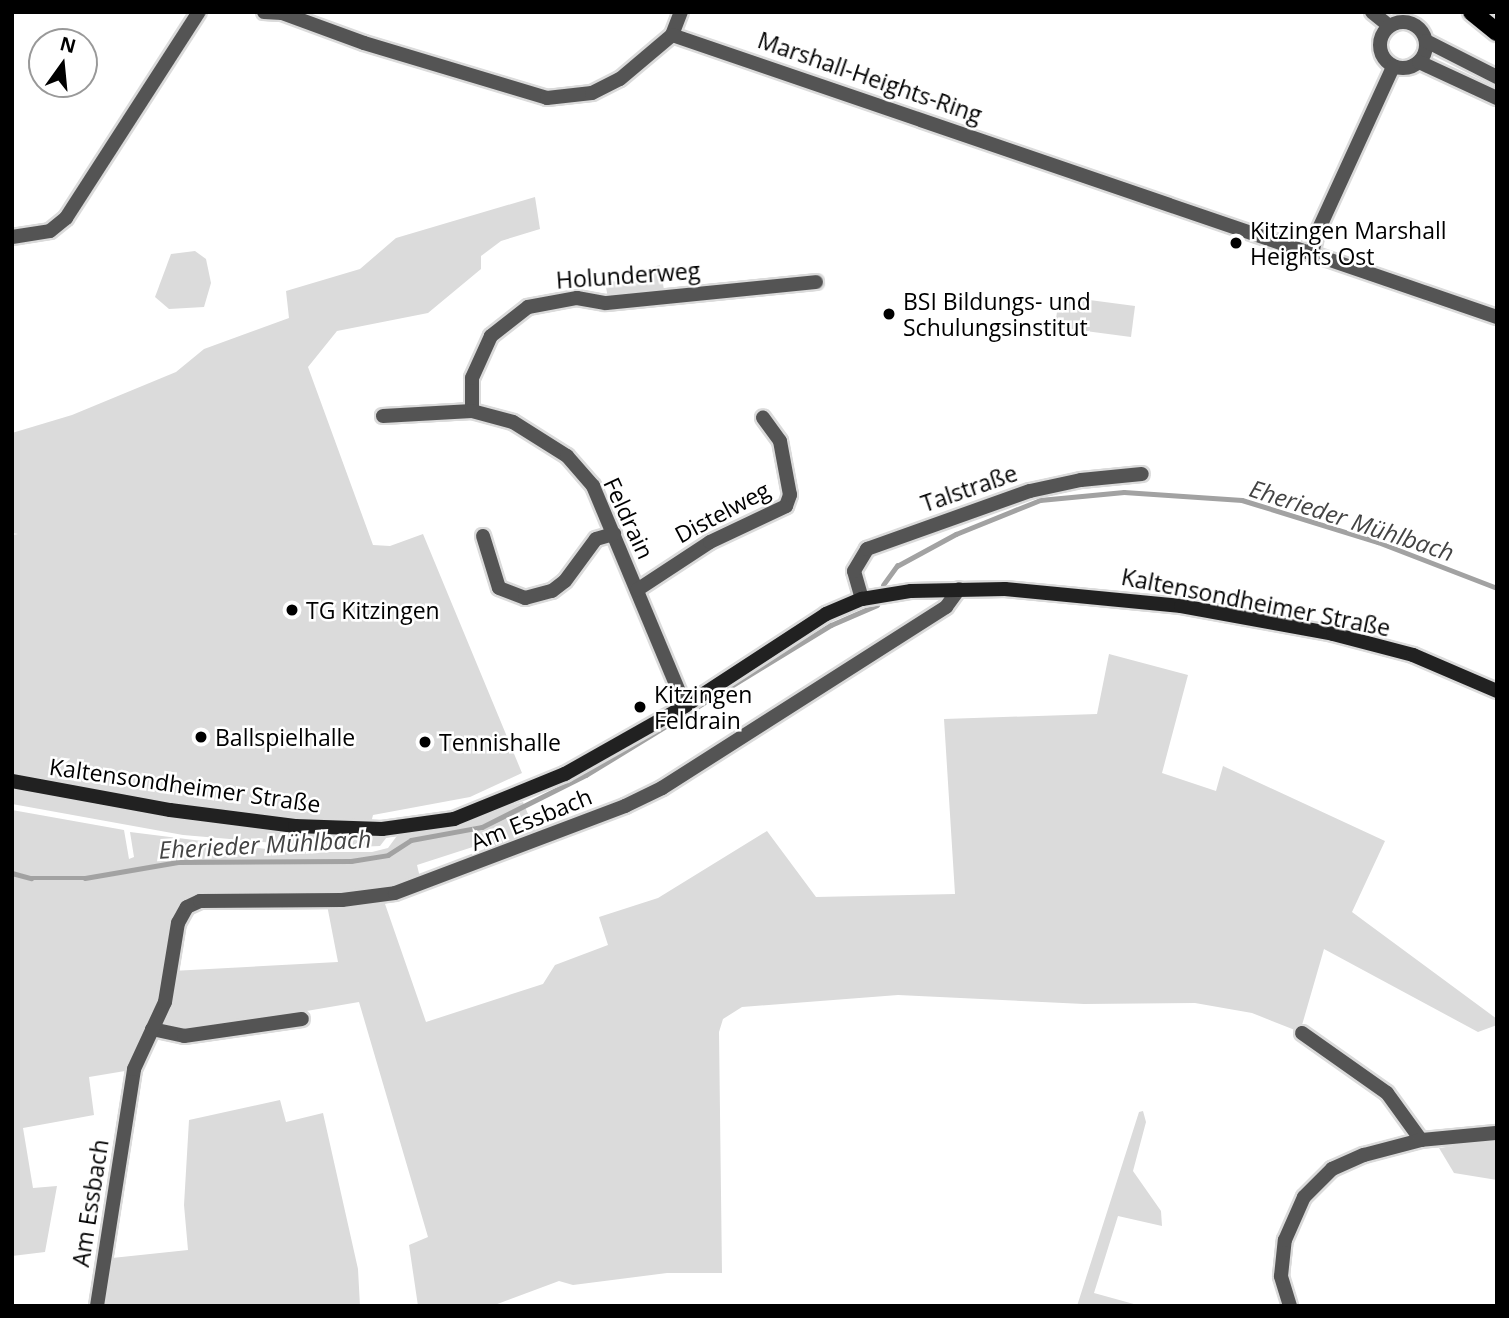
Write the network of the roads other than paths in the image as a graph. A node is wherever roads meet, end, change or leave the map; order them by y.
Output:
1 (199, 12) edge
2 (264, 12) edge
3 (681, 12) edge
4 (1372, 12) edge
5 (1472, 12) edge
6 (1389, 26) junction
7 (1497, 32) edge
8 (672, 35) junction
9 (1426, 41) junction
10 (1419, 62) junction
11 (1394, 67) junction
12 (1497, 77) edge
13 (1497, 98) edge
14 (12, 237) edge
15 (1312, 254) junction
16 (817, 282) dead end
17 (1497, 317) edge
18 (472, 411) junction
19 (383, 416) dead end
20 (763, 418) dead end
21 (1142, 474) dead end
22 (614, 534) junction
23 (483, 536) dead end
24 (960, 589) junction
25 (637, 590) junction
26 (862, 599) junction
27 (1497, 691) edge
28 (685, 706) junction
29 (12, 781) edge
30 (302, 1019) dead end
31 (152, 1029) junction
32 (1302, 1033) dead end
33 (1497, 1133) edge
34 (1421, 1140) junction
35 (97, 1306) edge
36 (1290, 1306) edge

1 - 14 street
2 - 8 street
3 - 8 street
4 - 6 street
5 - 7 main road
6 - 9 street
6 - 11 street
8 - 15 street, Marshall-Heights-Ring
9 - 10 street
9 - 12 street
10 - 11 street
10 - 13 street
11 - 15 street
15 - 17 street, Marshall-Heights-Ring
16 - 18 street, Holunderweg
18 - 19 street, Feldrain
18 - 22 street, Feldrain
20 - 25 street, Distelweg
21 - 26 street, Talstraße
22 - 23 street
22 - 25 street, Feldrain
24 - 26 main road, Kaltensondheimer Straße
24 - 27 main road, Kaltensondheimer Straße
24 - 31 street, Am Essbach
25 - 28 street, Feldrain
26 - 28 main road, Kaltensondheimer Straße
28 - 29 main road, Kaltensondheimer Straße
30 - 31 street
31 - 35 street, Am Essbach
32 - 34 street
33 - 34 street
34 - 36 street

